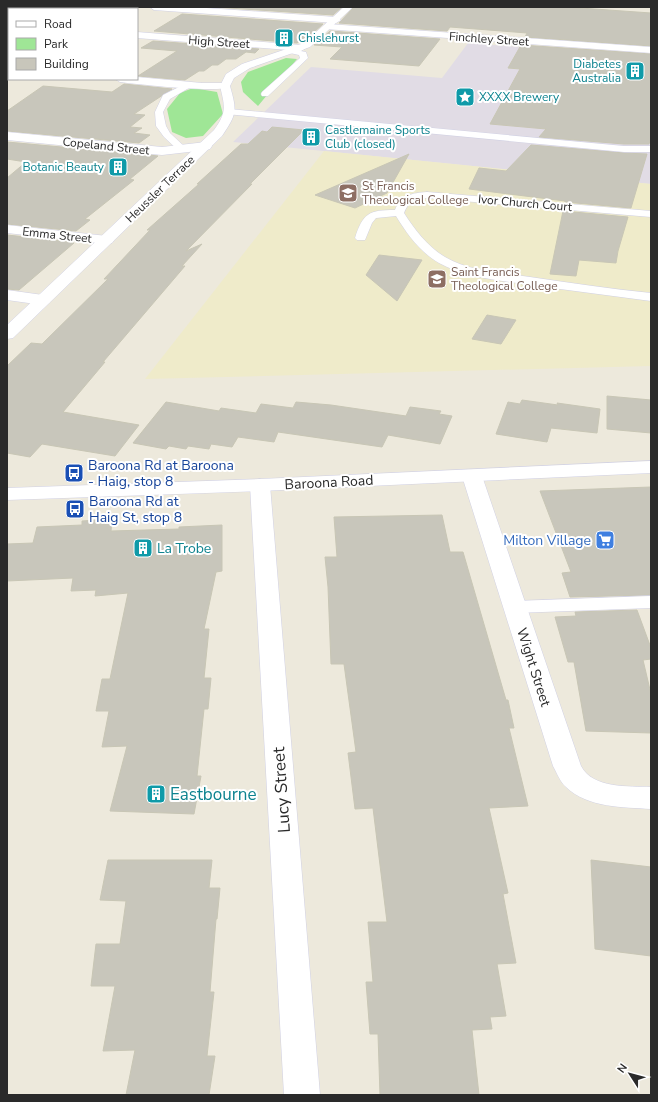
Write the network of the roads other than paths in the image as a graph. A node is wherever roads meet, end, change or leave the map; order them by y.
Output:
1 (154, 7) edge
2 (349, 7) edge
3 (332, 23) junction
4 (138, 35) edge
5 (297, 50) junction
6 (651, 50) edge
7 (132, 80) edge
8 (190, 85) junction
9 (225, 86) junction
10 (265, 94) dead end
11 (229, 112) junction
12 (7, 136) edge
13 (206, 146) junction
14 (182, 149) junction
15 (651, 149) edge
16 (399, 213) junction
17 (651, 214) edge
18 (7, 229) edge
19 (361, 238) dead end
20 (107, 240) junction
21 (7, 295) edge
22 (651, 297) edge
23 (43, 300) junction
24 (7, 334) edge
25 (651, 467) edge
26 (472, 476) junction
27 (260, 485) junction
28 (7, 494) edge
29 (651, 602) edge
30 (515, 607) junction
31 (651, 798) edge
32 (302, 1095) edge

1 - 3 street, Finchley Street
2 - 3 street
3 - 5 street
3 - 6 street, Finchley Street
4 - 5 street, High Street
5 - 9 street
5 - 10 lane
7 - 8 street
8 - 9 street
8 - 14 lane, Heussler Terrace
9 - 11 street
11 - 13 street, Heussler Terrace
11 - 15 lane
12 - 14 street, Copeland Street
13 - 14 street, Copeland Street
13 - 20 street, Heussler Terrace
16 - 17 lane, Ivor Church Court
16 - 19 lane
16 - 22 lane
18 - 20 street, Emma Street
20 - 23 street, Heussler Terrace
21 - 23 street
23 - 24 street, Heussler Terrace
25 - 26 street, Baroona Road
26 - 27 street, Baroona Road
26 - 30 street, Wight Street
27 - 28 street, Baroona Road
27 - 32 street, Lucy Street
29 - 30 lane
30 - 31 street, Wight Street

